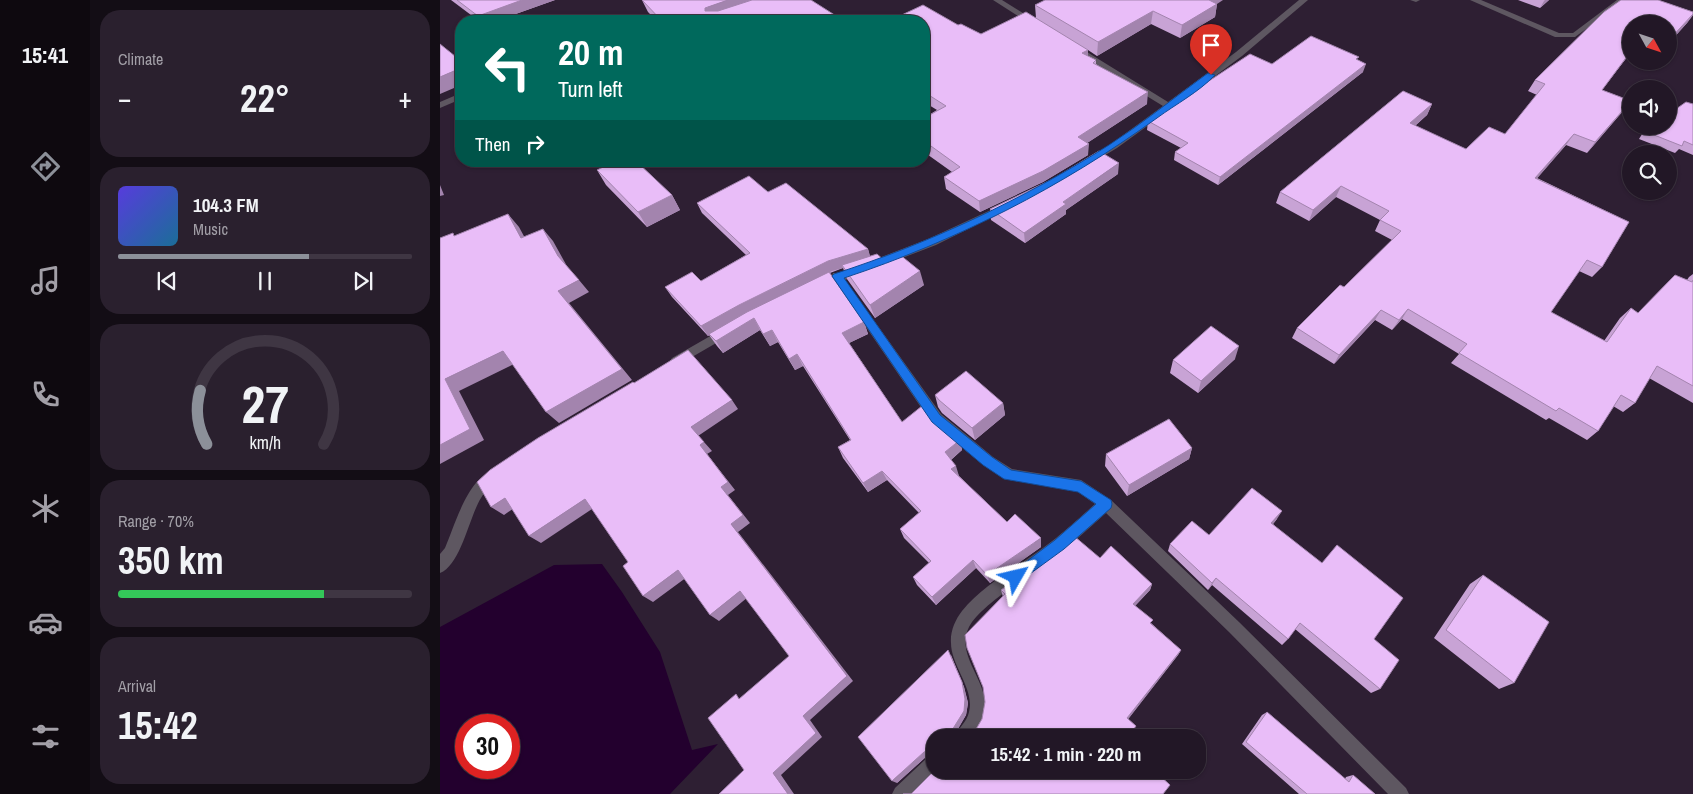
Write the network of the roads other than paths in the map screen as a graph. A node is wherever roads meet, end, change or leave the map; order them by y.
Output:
1 (997, 0) edge
2 (1304, 0) edge
3 (1474, 0) edge
4 (1622, 0) edge
5 (1044, 30) edge
6 (1077, 50) edge
7 (455, 99) edge
8 (440, 105) edge
9 (1169, 106) junction
10 (1081, 166) edge
11 (1012, 203) edge
12 (837, 276) junction
13 (811, 289) edge
14 (740, 324) edge
15 (663, 369) edge
16 (504, 467) edge
17 (1106, 504) junction
18 (440, 566) edge
19 (969, 729) edge
20 (926, 770) edge
21 (900, 794) edge
22 (1400, 794) edge

1 - 5 street
2 - 9 street
3 - 4 street
6 - 9 street
7 - 8 street
9 - 10 street
11 - 12 street
12 - 13 street
12 - 17 street
14 - 15 street
16 - 18 street
17 - 19 street
17 - 22 street
20 - 21 street

